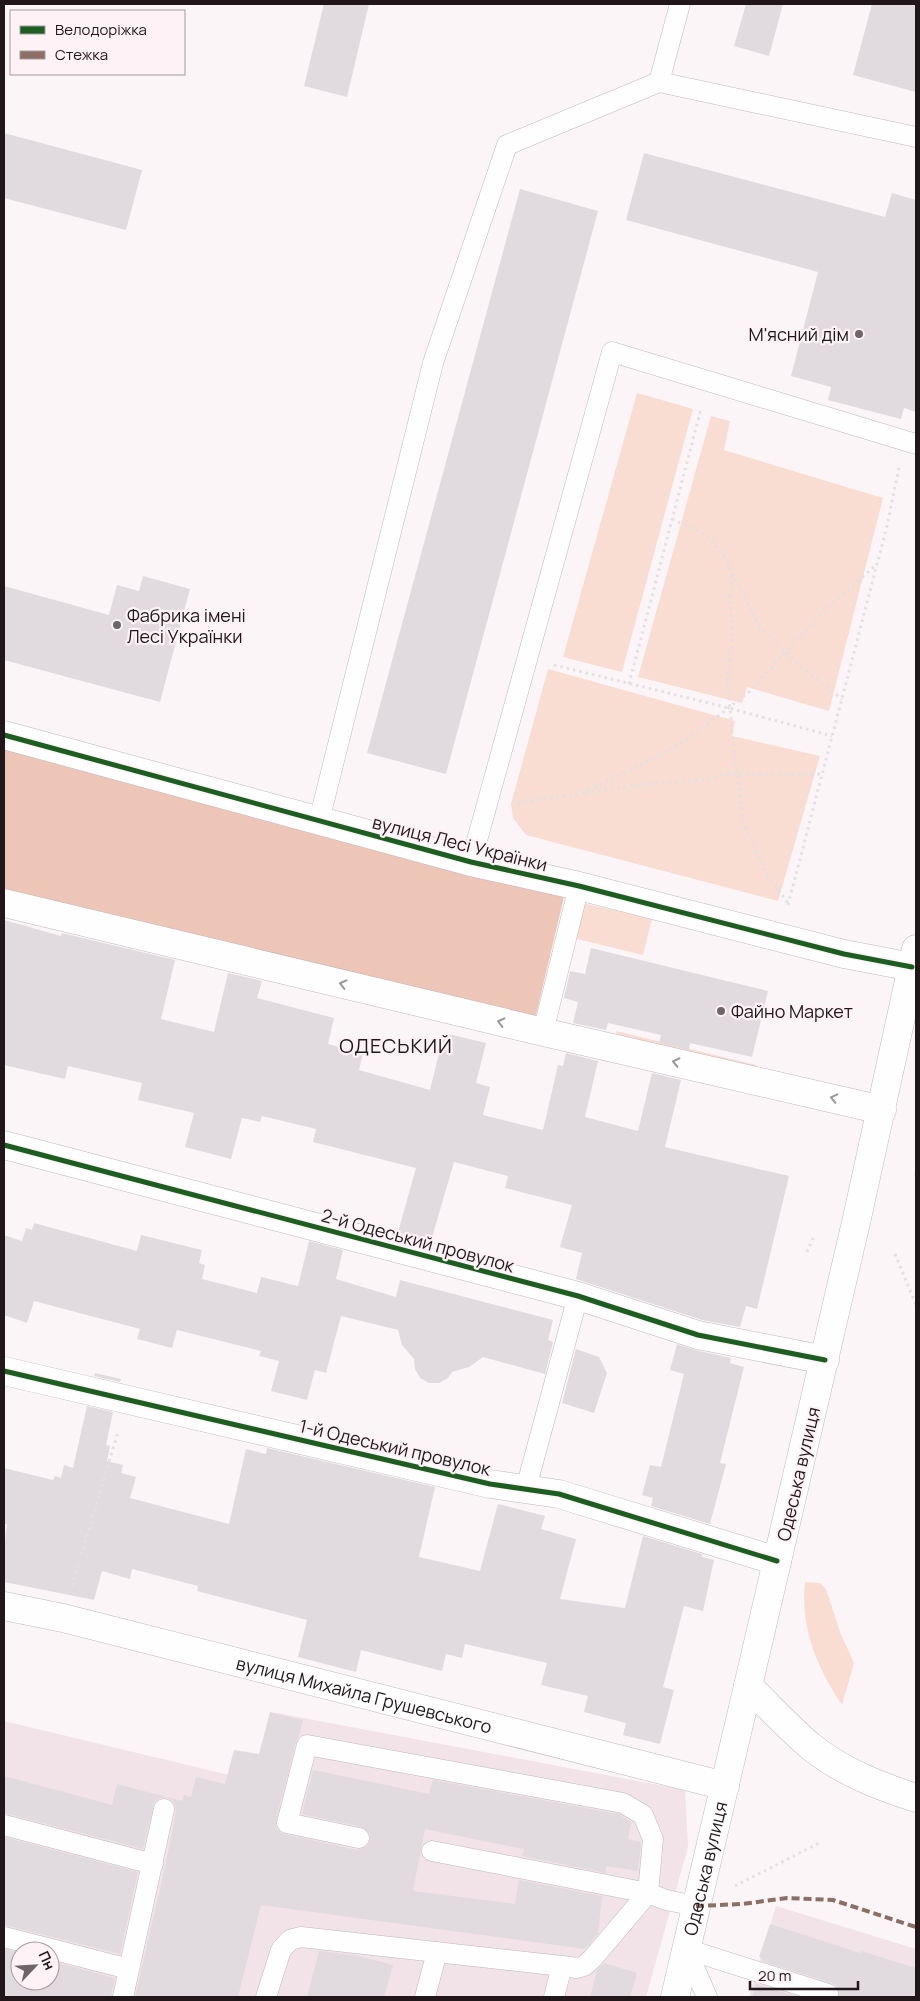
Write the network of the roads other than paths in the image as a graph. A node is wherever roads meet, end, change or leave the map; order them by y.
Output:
1 (680, 4) edge
2 (659, 82) junction
3 (916, 137) edge
4 (911, 442) edge
5 (4, 735) edge
6 (319, 821) junction
7 (471, 862) junction
8 (578, 886) junction
9 (4, 903) edge
10 (915, 961) edge
11 (543, 1032) junction
12 (882, 1110) junction
13 (4, 1145) edge
14 (578, 1296) junction
15 (824, 1360) junction
16 (4, 1372) edge
17 (526, 1488) junction
18 (777, 1561) junction
19 (4, 1606) edge
20 (748, 1686) junction
21 (725, 1786) junction
22 (916, 1798) edge
23 (164, 1809) dead end
24 (4, 1825) edge
25 (359, 1838) dead end
26 (432, 1851) dead end
27 (153, 1864) junction
28 (648, 1893) junction
29 (696, 1906) junction
30 (4, 1937) edge
31 (686, 1949) junction
32 (437, 1952) junction
33 (562, 1966) junction
34 (129, 1969) junction
35 (828, 1994) dead end
36 (124, 1997) edge
37 (266, 1997) edge
38 (425, 1997) edge
39 (554, 1997) edge
40 (675, 1997) edge
41 (707, 1997) edge

1 - 2 lane
2 - 3 lane
2 - 6 lane
4 - 7 lane
5 - 6 street, вулиця Лесі Українки
6 - 7 street, вулиця Лесі Українки
7 - 8 street, вулиця Лесі Українки
8 - 10 street, вулиця Лесі Українки
8 - 11 lane
11 -> 9 street
10 - 12 street, Одеська вулиця
12 -> 11 street
12 - 15 street, Одеська вулиця
13 - 14 street, 2-й Одеський провулок
14 - 15 street, 2-й Одеський провулок
14 - 17 lane
15 - 18 street, Одеська вулиця
16 - 17 street, 1-й Одеський провулок
17 - 18 street, 1-й Одеський провулок
18 - 20 street, Одеська вулиця
19 - 21 street, вулиця Михайла Грушевського
20 - 21 street, Одеська вулиця
20 - 22 street
21 - 29 street, Одеська вулиця
23 - 27 lane
24 - 27 lane
25 - 28 lane
26 - 28 lane
27 - 34 lane
28 - 29 lane
28 - 33 lane
29 - 31 street, Одеська вулиця
30 - 34 lane
31 - 35 lane
31 - 40 street, Одеська вулиця
31 - 41 lane
32 - 33 lane
32 - 37 lane
32 - 38 lane
33 - 39 lane
34 - 36 lane

